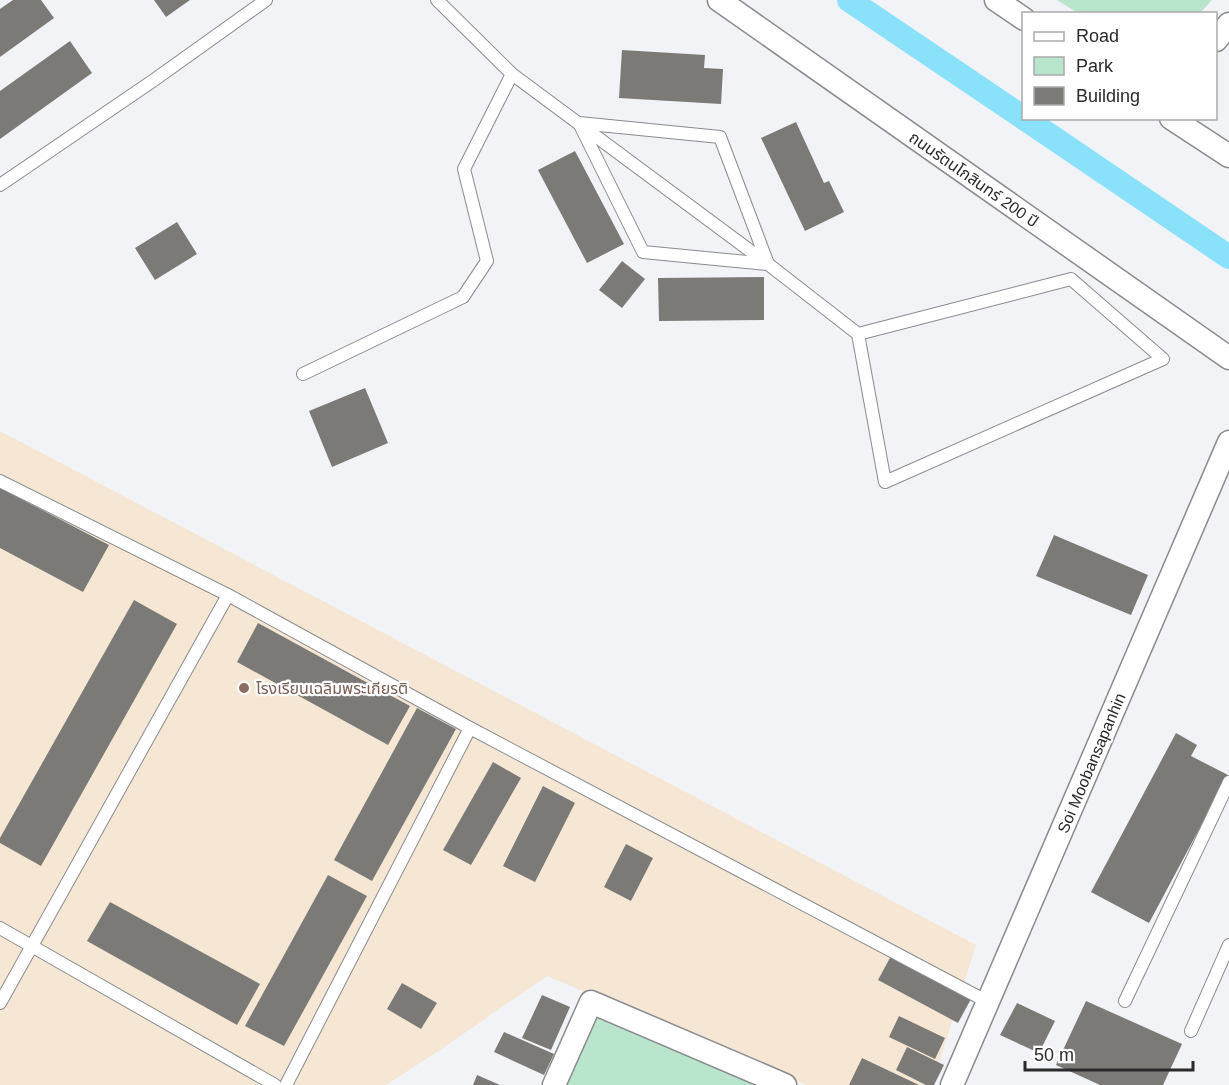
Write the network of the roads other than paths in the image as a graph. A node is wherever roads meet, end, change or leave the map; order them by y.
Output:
1 (266, 0) edge
2 (437, 0) edge
3 (719, 0) edge
4 (996, 0) edge
5 (1022, 18) edge
6 (1229, 24) edge
7 (1217, 38) edge
8 (512, 74) junction
9 (1174, 120) edge
10 (579, 123) junction
11 (1229, 156) edge
12 (0, 185) edge
13 (768, 264) junction
14 (858, 334) junction
15 (1229, 358) edge
16 (303, 374) dead end
17 (1229, 442) edge
18 (0, 481) edge
19 (228, 595) junction
20 (470, 728) junction
21 (1229, 782) edge
22 (0, 928) edge
23 (1229, 945) edge
24 (31, 946) junction
25 (1125, 1001) dead end
26 (988, 1002) junction
27 (0, 1003) edge
28 (1191, 1031) dead end
29 (275, 1085) edge
30 (286, 1085) edge
31 (554, 1085) edge
32 (785, 1085) edge
33 (952, 1085) edge

1 - 12 lane
2 - 8 lane
3 - 15 street, ถนนรัตนโกสินทร์ 200 ปี
4 - 5 street
6 - 7 street
8 - 10 lane
8 - 16 lane
9 - 11 street
10 - 13 lane
10 - 13 lane
10 - 13 lane
13 - 14 lane
14 - 14 lane
17 - 26 street, Soi Moobansapanhin
18 - 19 lane
19 - 20 lane
19 - 24 lane
20 - 26 lane
20 - 30 lane
21 - 25 lane
22 - 24 lane
23 - 28 lane
24 - 27 lane
24 - 29 lane
26 - 33 street, Soi Moobansapanhin
31 - 32 street

